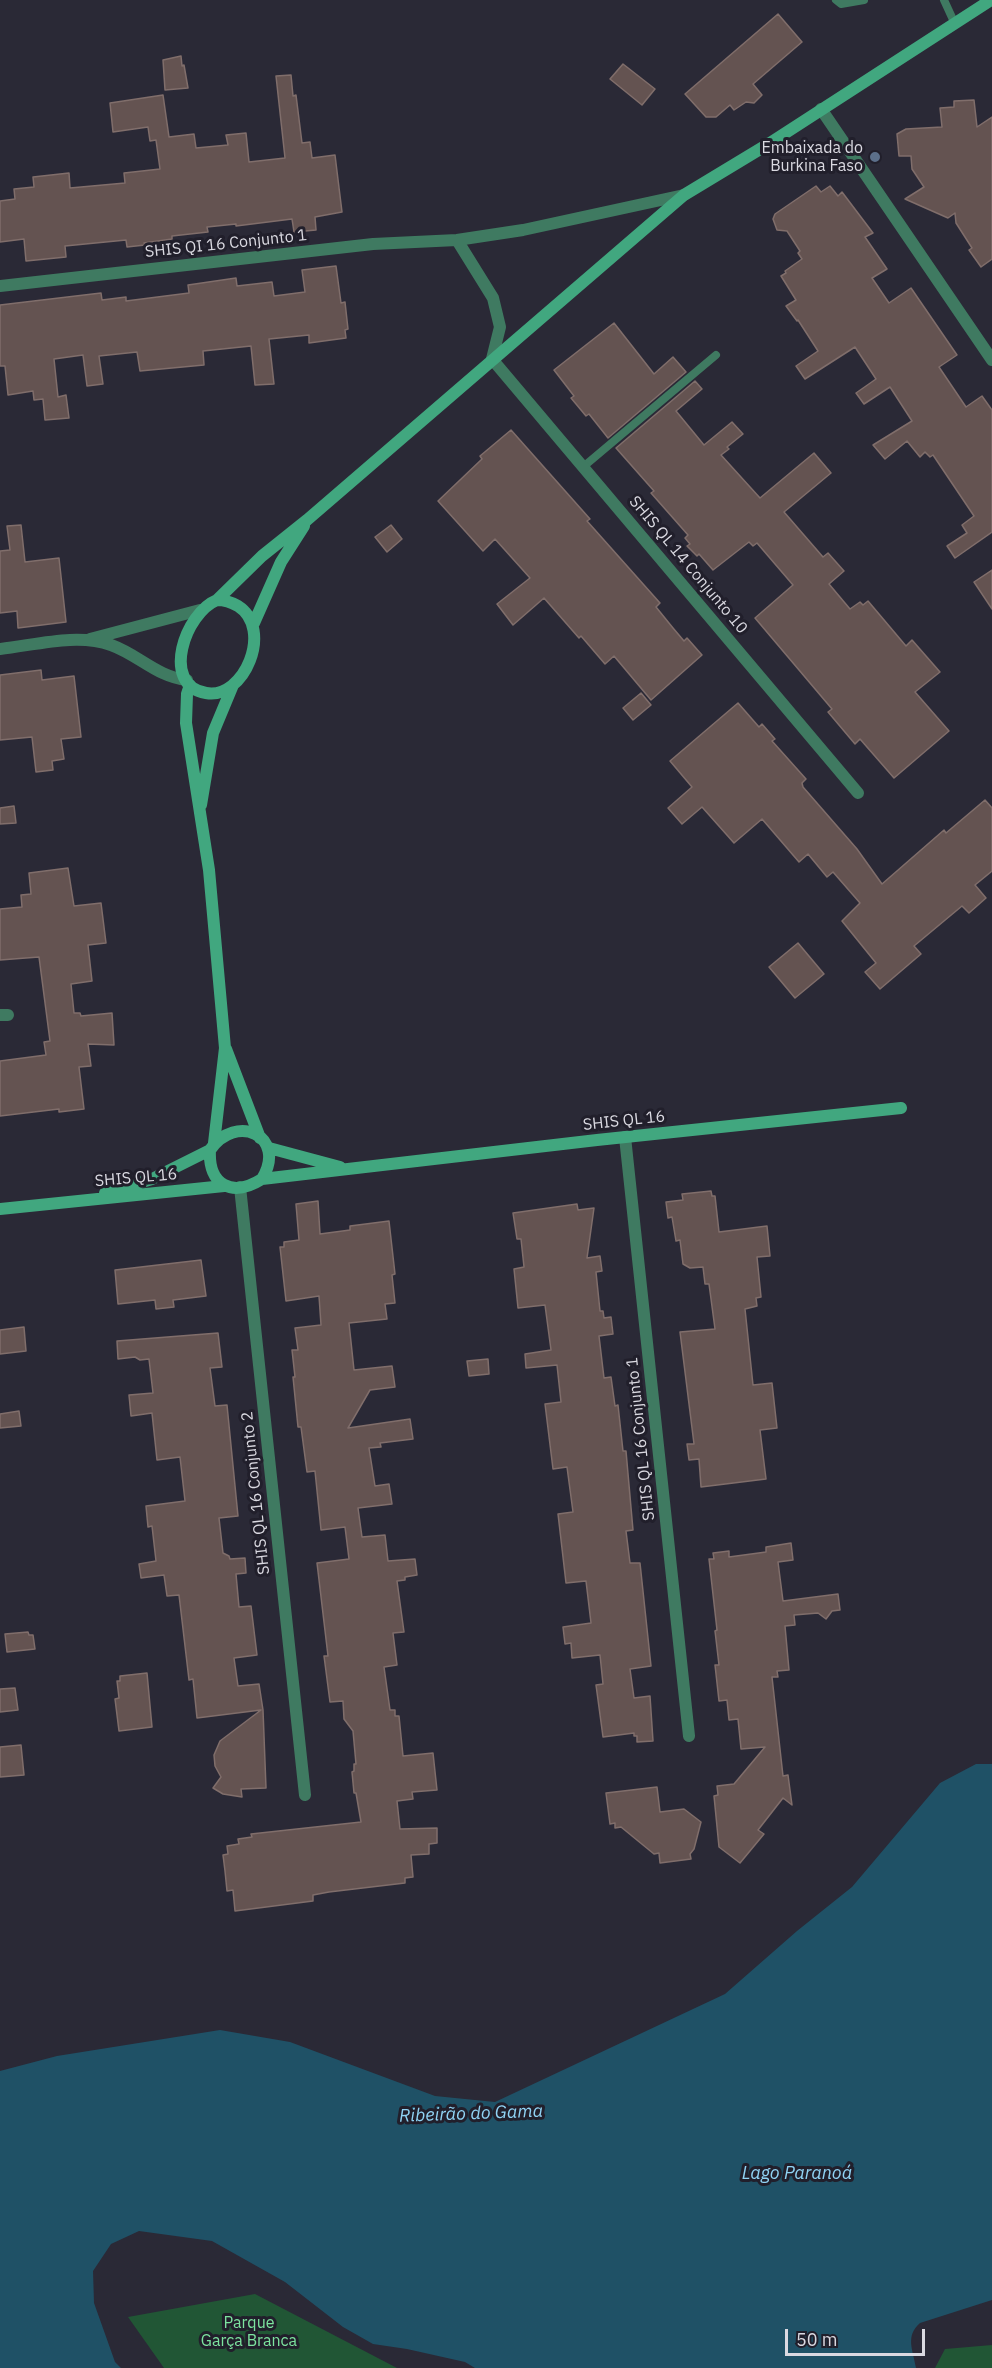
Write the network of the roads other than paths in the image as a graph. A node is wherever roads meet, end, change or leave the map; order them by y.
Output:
1 (836, 0) edge
2 (864, 0) edge
3 (944, 0) edge
4 (991, 0) edge
5 (955, 24) junction
6 (820, 109) junction
7 (684, 195) junction
8 (457, 240) junction
9 (0, 286) edge
10 (716, 355) dead end
11 (492, 359) junction
12 (992, 360) edge
13 (583, 467) junction
14 (307, 520) junction
15 (217, 600) junction
16 (200, 610) junction
17 (254, 623) junction
18 (89, 640) junction
19 (0, 649) edge
20 (188, 683) junction
21 (232, 685) junction
22 (858, 793) dead end
23 (200, 806) junction
24 (225, 1048) junction
25 (901, 1108) dead end
26 (626, 1137) junction
27 (260, 1138) junction
28 (212, 1147) junction
29 (269, 1148) junction
30 (350, 1169) junction
31 (262, 1179) junction
32 (224, 1186) junction
33 (240, 1187) junction
34 (86, 1199) junction
35 (0, 1209) edge
36 (689, 1736) dead end
37 (305, 1795) dead end

1 - 2 lane
3 - 5 lane
4 - 5 street
5 - 6 street
6 - 7 street
6 - 12 street
7 - 8 street, SHIS QI 16 Conjunto 1
7 - 11 street
8 - 9 street, SHIS QI 16 Conjunto 1
8 - 11 street
10 - 13 lane
11 - 13 street, SHIS QL 14 Conjunto 10
11 - 14 street
13 - 22 street, SHIS QL 14 Conjunto 10
14 - 15 street
14 - 17 street
15 - 16 street
15 - 17 street
16 - 18 street
16 - 20 street
17 - 21 street
18 - 19 street
18 - 20 street
20 - 21 street
20 - 23 street
21 - 23 street
23 - 24 street
24 - 27 street
24 - 28 street
25 - 26 street, SHIS QL 16
26 - 30 street, SHIS QL 16
26 - 36 street, SHIS QL 16 Conjunto 1
27 - 28 street
27 - 29 street
28 - 32 street
28 - 34 street, SHIS QL 16
29 - 30 street, SHIS QL 16
29 - 31 street
30 - 31 street, SHIS QL 16
31 - 33 street
32 - 33 street
32 - 34 street, SHIS QL 16
33 - 37 street, SHIS QL 16 Conjunto 2
34 - 35 street, SHIS QL 16

